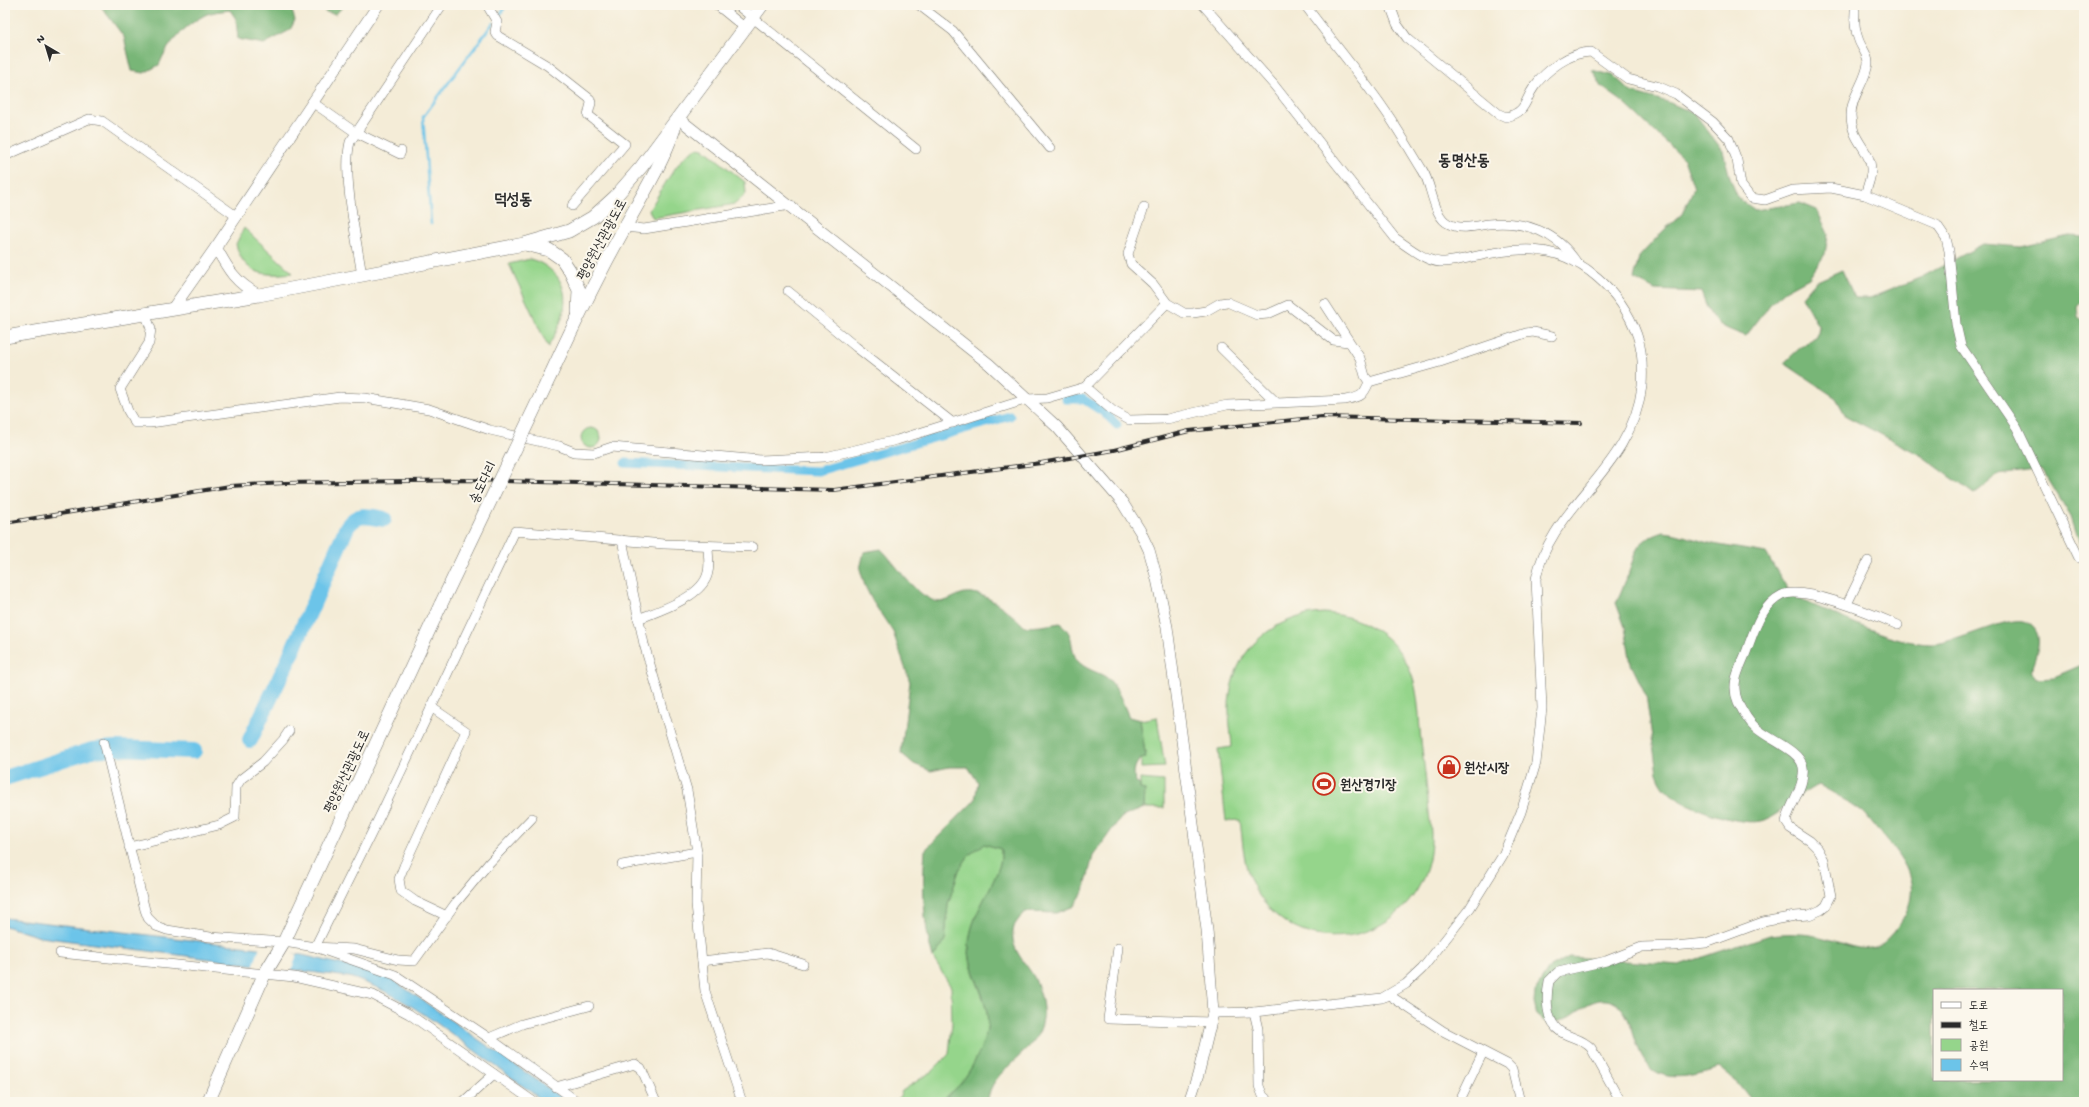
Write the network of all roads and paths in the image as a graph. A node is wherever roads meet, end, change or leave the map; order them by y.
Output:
1 (378, 5) edge
2 (442, 5) edge
3 (487, 5) edge
4 (717, 5) edge
5 (737, 5) edge
6 (762, 5) edge
7 (919, 5) edge
8 (1203, 5) edge
9 (1305, 5) edge
10 (1390, 5) edge
11 (1855, 11) dead end
12 (748, 22) junction
13 (312, 102) junction
14 (678, 118) junction
15 (355, 132) junction
16 (1050, 148) dead end
17 (916, 149) dead end
18 (401, 151) dead end
19 (5, 156) edge
20 (1864, 195) junction
21 (791, 205) junction
22 (572, 206) dead end
23 (1144, 207) dead end
24 (236, 216) junction
25 (624, 227) junction
26 (524, 244) junction
27 (216, 247) junction
28 (1577, 263) junction
29 (362, 276) junction
30 (788, 291) dead end
31 (259, 295) junction
32 (1167, 302) junction
33 (1324, 304) dead end
34 (173, 308) junction
35 (146, 313) junction
36 (578, 316) junction
37 (1552, 336) dead end
38 (5, 337) edge
39 (1348, 342) junction
40 (1221, 348) dead end
41 (551, 374) joint
42 (1369, 382) junction
43 (1085, 388) junction
44 (1028, 399) junction
45 (1275, 401) junction
46 (953, 423) junction
47 (622, 540) junction
48 (708, 547) junction
49 (753, 547) dead end
50 (2079, 558) dead end
51 (1868, 560) dead end
52 (441, 604) joint
53 (1847, 604) junction
54 (638, 619) junction
55 (1898, 624) dead end
56 (431, 707) junction
57 (289, 731) dead end
58 (104, 742) dead end
59 (532, 818) dead end
60 (129, 847) junction
61 (697, 852) junction
62 (622, 866) dead end
63 (447, 916) junction
64 (281, 946) junction
65 (316, 947) junction
66 (1118, 948) dead end
67 (60, 953) dead end
68 (702, 961) junction
69 (803, 964) dead end
70 (265, 972) junction
71 (1389, 995) junction
72 (589, 1006) dead end
73 (1254, 1012) junction
74 (1212, 1017) junction
75 (489, 1038) junction
76 (1483, 1052) junction
77 (494, 1074) junction
78 (556, 1088) junction
79 (208, 1102) edge
80 (463, 1102) edge
81 (534, 1102) edge
82 (578, 1102) edge
83 (656, 1102) edge
84 (742, 1102) edge
85 (1189, 1102) edge
86 (1270, 1102) edge
87 (1459, 1102) edge
88 (1520, 1102) edge
89 (1621, 1102) edge

1 - 13 main road
2 - 15 street
3 - 22 street
4 - 12 street
5 - 12 street
6 - 12 highway
7 - 16 street
8 - 28 street
9 - 28 street
10 - 20 street
11 - 20 street
12 - 14 highway
12 - 17 street
13 - 15 street
13 - 24 main road
14 - 21 main road
14 - 25 highway, 평양원산관광도로
14 - 26 highway
15 - 18 street
15 - 29 street
19 - 24 street
20 - 50 street
21 - 25 street
21 - 44 main road
23 - 32 street
24 - 27 main road
25 - 36 highway, 평양원산관광도로
26 - 29 highway
26 - 36 highway
27 - 31 main road
27 - 34 main road
28 - 71 street
29 - 31 highway
30 - 46 street
31 - 34 highway
32 - 39 street
32 - 43 street
33 - 39 street
34 - 35 highway
35 - 38 highway
35 - 46 street
36 - 41 highway, 평양원산관광도로
37 - 42 street
39 - 42 street
40 - 45 street
41 - 52 highway, 송도다리, bridge
42 - 45 street
43 - 44 street
43 - 45 street
44 - 46 street
44 - 74 main road
47 - 48 street
47 - 54 street
47 - 56 street
48 - 49 street
48 - 54 street
51 - 53 street
52 - 64 highway, 평양원산관광도로
53 - 55 street
53 - 89 street
54 - 61 street
56 - 63 street
56 - 65 street
57 - 60 street
58 - 60 street
59 - 63 street
60 - 64 street
61 - 62 street
61 - 68 street
63 - 65 street
64 - 65 street
64 - 70 highway, 평양원산관광도로
65 - 75 street
66 - 74 street
67 - 70 street
68 - 69 street
68 - 84 street
70 - 77 street
70 - 79 highway
71 - 73 street
71 - 76 street
72 - 75 street
73 - 74 street
73 - 86 street
74 - 85 main road
75 - 78 street
76 - 87 street
76 - 88 street
77 - 80 street
77 - 81 street
78 - 82 street
78 - 83 street

